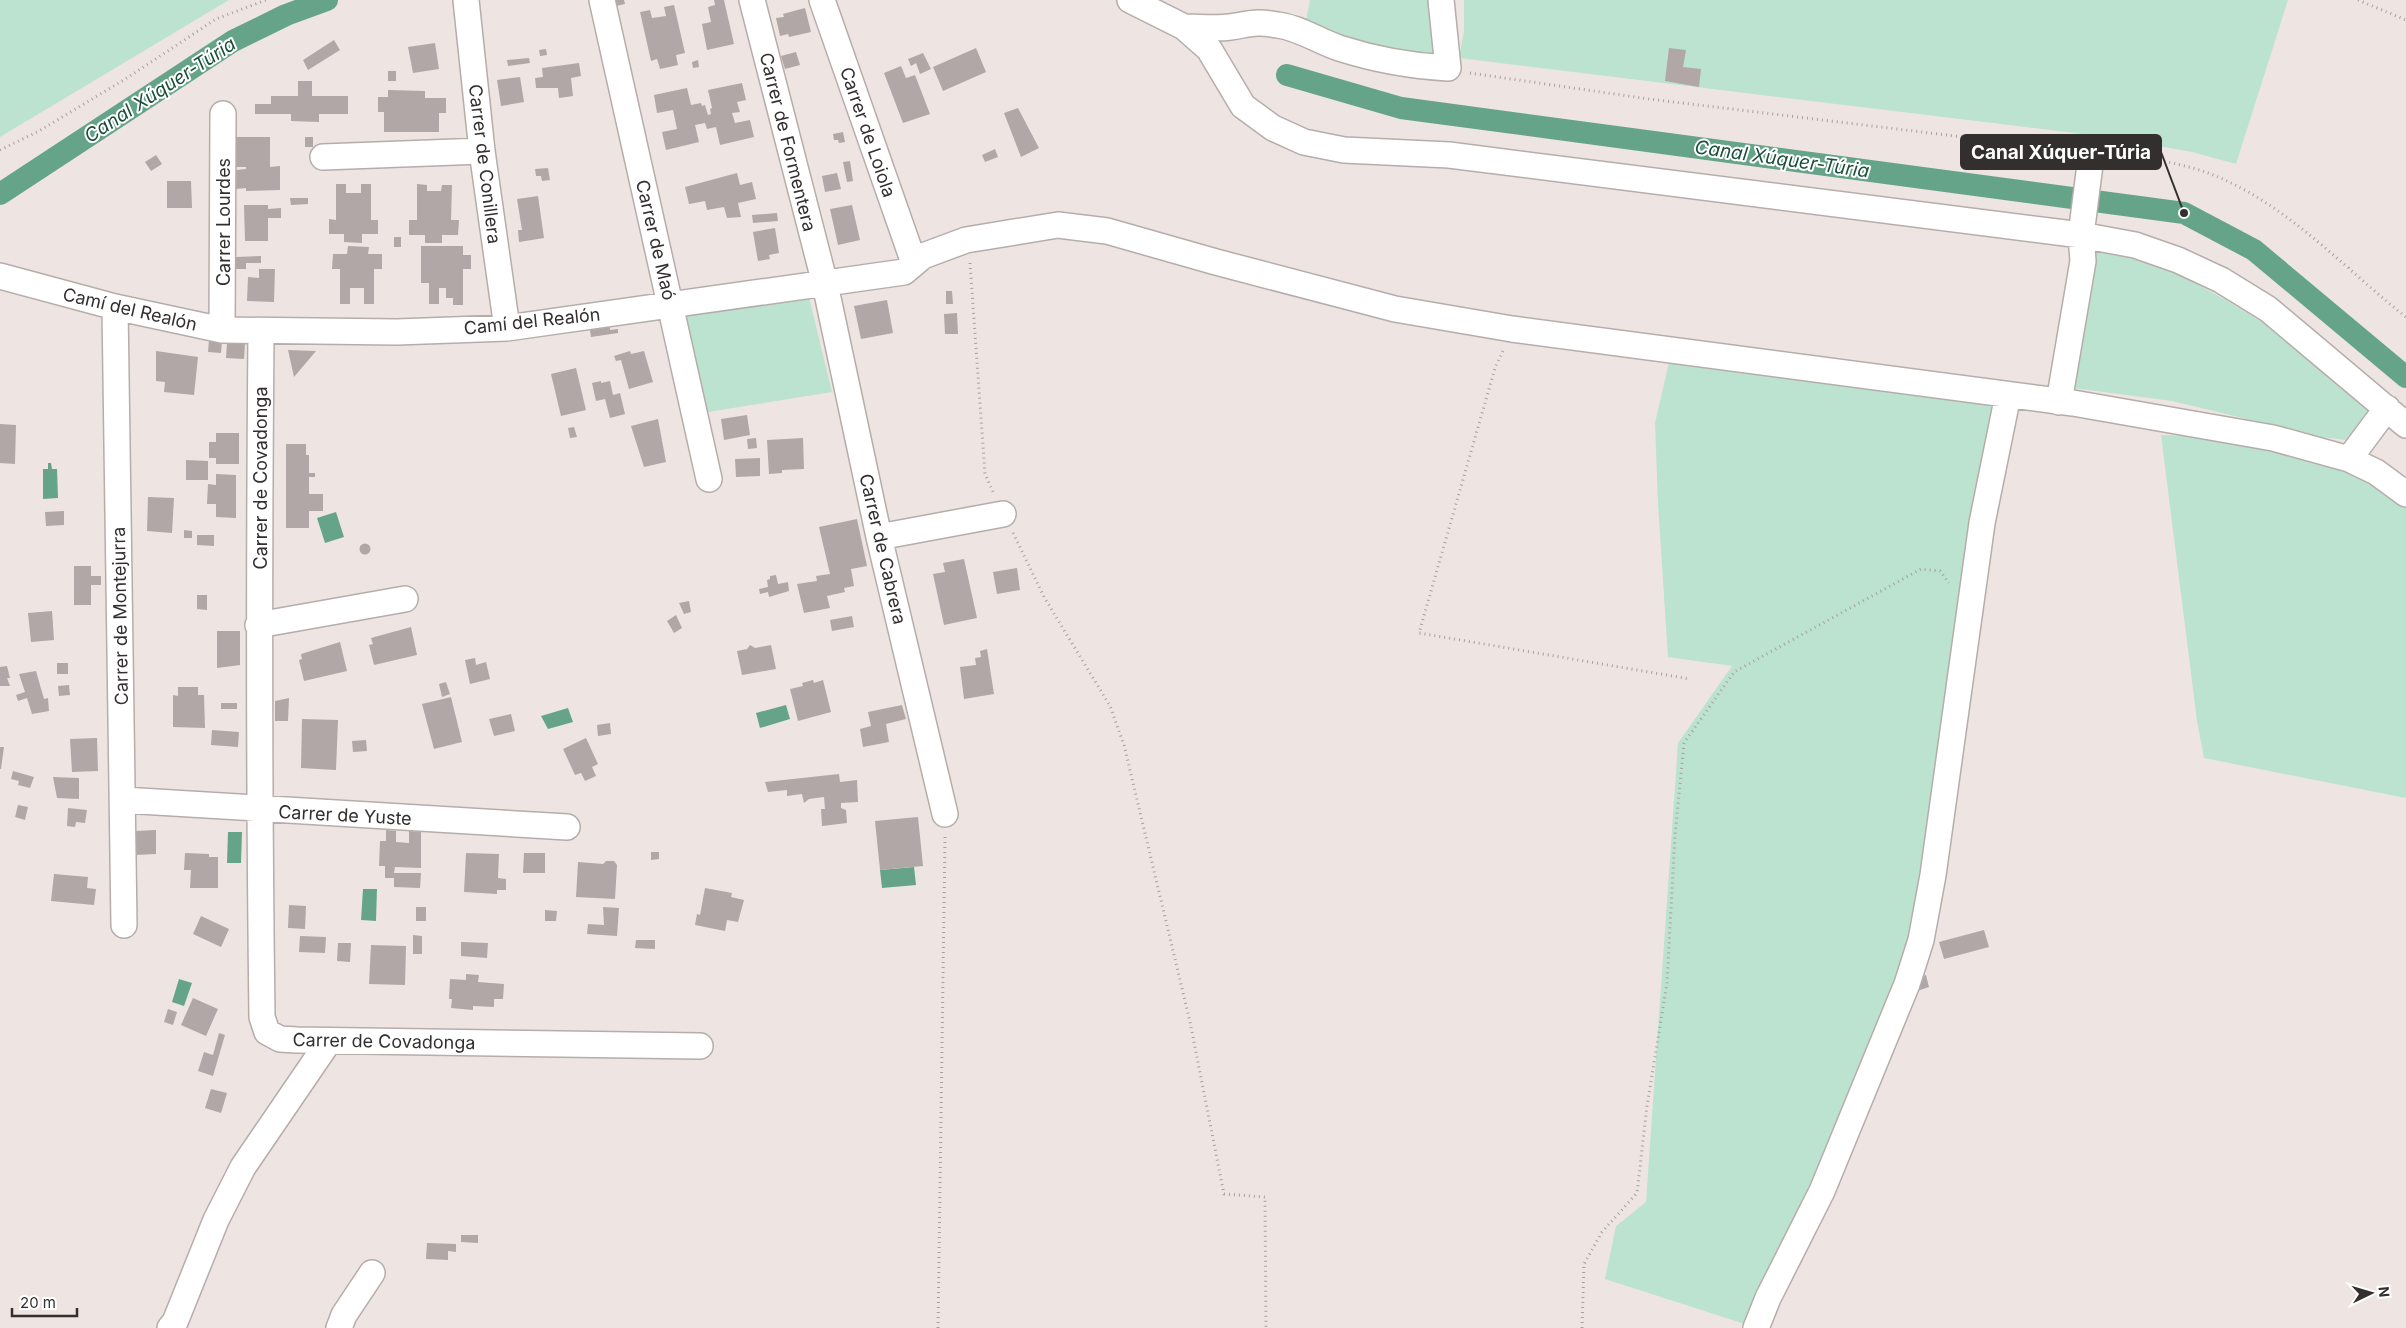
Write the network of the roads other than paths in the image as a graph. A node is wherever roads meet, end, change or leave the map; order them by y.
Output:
1 (466, 0) edge
2 (602, 0) edge
3 (752, 0) edge
4 (822, 0) edge
5 (1130, 0) edge
6 (1441, 0) edge
7 (1184, 27) junction
8 (223, 114) dead end
9 (482, 151) junction
10 (2092, 151) road end
11 (323, 157) dead end
12 (2081, 236) junction
13 (914, 263) junction
14 (0, 276) edge
15 (825, 284) junction
16 (670, 304) junction
17 (115, 307) junction
18 (507, 328) junction
19 (222, 330) junction
20 (261, 332) junction
21 (2008, 395) junction
22 (2059, 402) junction
23 (2387, 408) junction
24 (2406, 425) edge
25 (2349, 459) junction
26 (709, 479) dead end
27 (2406, 494) edge
28 (1003, 514) road end
29 (879, 537) junction
30 (405, 599) dead end
31 (258, 625) junction
32 (123, 800) junction
33 (260, 810) junction
34 (945, 814) road end
35 (566, 827) dead end
36 (124, 925) dead end
37 (329, 1040) junction
38 (700, 1046) dead end
39 (372, 1273) dead end
40 (170, 1328) edge
41 (339, 1328) edge
42 (1756, 1328) edge

1 - 9 street, Carrer de Conillera
2 - 16 street, Carrer de Maó
3 - 15 street, Carrer de Formentera
4 - 13 street, Carrer de Loiola
5 - 7 street
6 - 7 street
7 - 12 street
8 - 19 street, Carrer Lourdes
9 - 11 street
9 - 18 street, Carrer de Conillera
10 - 12 street
12 - 22 street
12 - 23 street
13 - 15 street, Camí del Realón
13 - 21 street, Camí del Realón
14 - 17 street, Camí del Realón
15 - 16 street, Camí del Realón
15 - 29 street, Carrer de Cabrera
16 - 18 street, Camí del Realón
16 - 26 street, Carrer de Maó
17 - 19 street, Camí del Realón
17 - 32 street, Carrer de Montejurra
18 - 20 street, Camí del Realón
19 - 20 street, Camí del Realón
20 - 31 street, Carrer de Covadonga
21 - 22 street, Camí del Realón
21 - 42 street
22 - 25 street, Camí del Realón
23 - 24 street
23 - 25 street
25 - 27 street, Camí del Realón
28 - 29 street
29 - 34 street, Carrer de Cabrera
30 - 31 street
31 - 33 street, Carrer de Covadonga
32 - 33 street, Carrer de Yuste
32 - 36 street, Carrer de Montejurra
33 - 35 street, Carrer de Yuste
33 - 37 street, Carrer de Covadonga
37 - 38 street, Carrer de Covadonga
37 - 40 street
39 - 41 street

